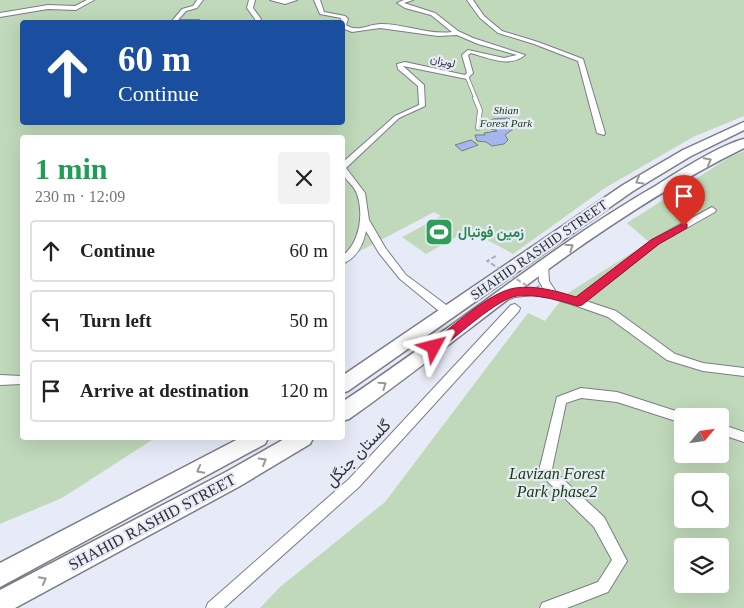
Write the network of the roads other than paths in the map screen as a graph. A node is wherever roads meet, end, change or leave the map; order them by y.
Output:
1 (91, 0) edge
2 (200, 0) edge
3 (252, 0) edge
4 (273, 0) edge
5 (294, 0) edge
6 (316, 0) edge
7 (410, 0) edge
8 (470, 0) edge
9 (0, 15) edge
10 (176, 20) edge
11 (258, 20) edge
12 (344, 20) edge
13 (345, 27) edge
14 (458, 33) junction
15 (467, 77) junction
16 (744, 126) edge
17 (478, 128) dead end
18 (601, 133) dead end
19 (744, 143) edge
20 (345, 165) edge
21 (345, 172) edge
22 (712, 210) dead end
23 (365, 217) junction
24 (345, 259) edge
25 (543, 265) junction
26 (552, 294) junction
27 (496, 299) junction
28 (578, 302) junction
29 (515, 308) dead end
30 (449, 313) junction
31 (744, 372) edge
32 (0, 380) edge
33 (20, 380) edge
34 (345, 384) edge
35 (345, 411) edge
36 (674, 415) edge
37 (729, 432) edge
38 (744, 437) edge
39 (254, 440) edge
40 (300, 440) edge
41 (0, 575) edge
42 (0, 603) edge
43 (212, 608) edge
44 (547, 608) edge

1 - 9 street
2 - 10 street
3 - 11 street
4 - 5 street
6 - 12 street
7 - 14 street, لویزان
8 - 18 street
13 - 14 street
14 - 15 street, لویزان
15 - 17 lane
15 - 20 street, لویزان
16 -> 30 main road, SHAHID RASHID STREET
25 -> 19 main road, SHAHID RASHID STREET
21 - 23 street, لویزان
22 - 28 street
23 - 24 street
23 - 30 street, لویزان
25 - 26 street
25 - 27 main road, SHAHID RASHID STREET
26 - 27 street
26 - 28 street
35 -> 27 main road, SHAHID RASHID STREET
28 - 31 street
29 - 43 street, گلستان جنگل
30 - 34 main road, SHAHID RASHID STREET
32 - 33 street
36 - 44 street
37 - 38 street
39 -> 41 main road, SHAHID RASHID STREET
42 -> 40 main road, SHAHID RASHID STREET

